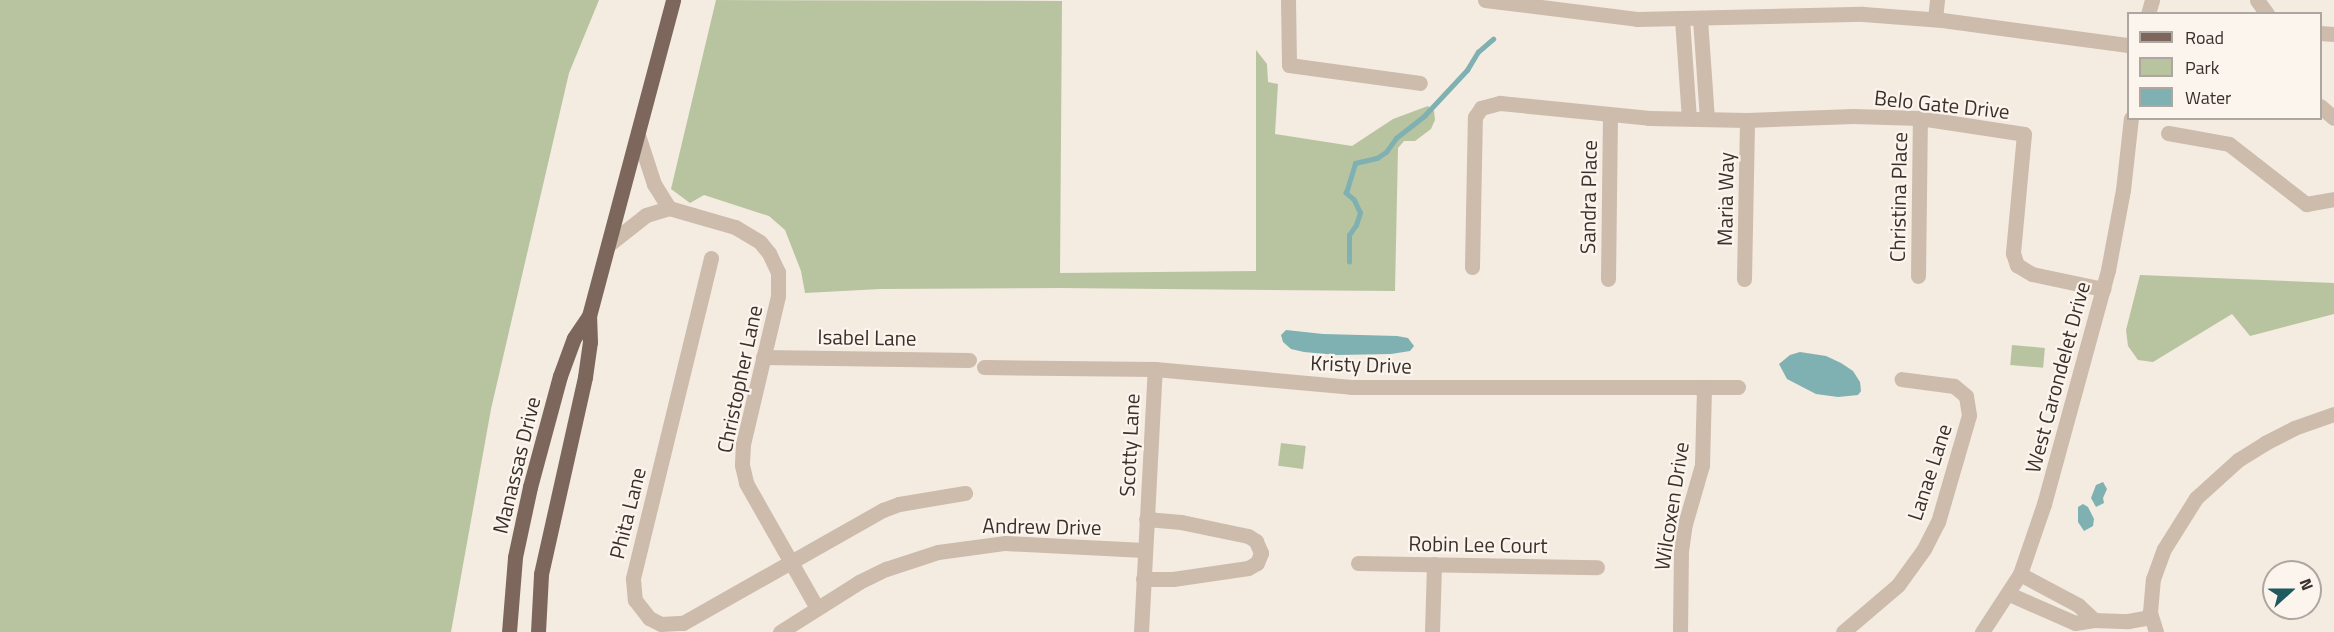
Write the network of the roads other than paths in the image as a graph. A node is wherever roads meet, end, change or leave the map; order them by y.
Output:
1 (674, 0) edge
2 (1288, 0) edge
3 (1485, 0) edge
4 (1937, 0) edge
5 (1682, 19) junction
6 (1700, 19) junction
7 (1935, 19) junction
8 (2127, 45) edge
9 (1420, 83) dead end
10 (2322, 108) edge
11 (1610, 116) junction
12 (1689, 118) junction
13 (1920, 118) junction
14 (2334, 118) edge
15 (1707, 119) junction
16 (1747, 120) junction
17 (2131, 120) edge
18 (2168, 133) dead end
19 (638, 135) junction
20 (2334, 199) edge
21 (669, 208) junction
22 (608, 245) junction
23 (711, 258) dead end
24 (1472, 267) dead end
25 (1918, 276) dead end
26 (1608, 279) dead end
27 (1744, 279) dead end
28 (2103, 289) junction
29 (589, 316) junction
30 (763, 357) junction
31 (969, 360) dead end
32 (984, 367) dead end
33 (1155, 369) junction
34 (1901, 379) dead end
35 (1704, 387) junction
36 (1738, 387) dead end
37 (2334, 414) edge
38 (965, 493) dead end
39 (1146, 519) junction
40 (1144, 550) junction
41 (791, 562) junction
42 (1358, 563) dead end
43 (1434, 564) junction
44 (1597, 567) dead end
45 (2020, 574) junction
46 (1143, 579) junction
47 (2009, 594) junction
48 (817, 608) junction
49 (2094, 620) junction
50 (2153, 625) edge
51 (509, 632) edge
52 (538, 632) edge
53 (780, 632) edge
54 (1140, 632) edge
55 (1432, 632) edge
56 (1680, 632) edge
57 (1843, 632) edge
58 (1982, 632) edge

1 - 19 main road, Manassas Drive
2 - 9 street
3 - 5 street
4 - 7 street
5 - 6 street
5 - 12 street
6 - 7 street
6 - 15 street
7 - 8 street
10 - 14 street
11 - 12 street, Belo Gate Drive
11 - 24 street, Belo Gate Drive
11 - 26 street, Sandra Place
12 - 15 street, Belo Gate Drive
13 - 16 street, Belo Gate Drive
13 - 25 street, Christina Place
13 - 28 street, Belo Gate Drive
15 - 16 street, Belo Gate Drive
16 - 27 street, Maria Way
17 - 28 street, West Carondelet Drive
18 - 20 street
19 - 21 street
19 - 22 main road, Manassas Drive
21 - 22 street
21 - 30 street, Christopher Lane
22 - 29 main road, Manassas Drive
23 - 41 street, Phita Lane
28 - 45 street, West Carondelet Drive
29 - 51 main road, Manassas Drive
29 - 52 main road, Manassas Drive
30 - 31 street, Isabel Lane
30 - 41 street, Christopher Lane
32 - 33 street, Kristy Drive
33 - 35 street, Kristy Drive
33 - 39 street, Scotty Lane
34 - 57 street, Lanae Lane
35 - 36 street, Kristy Drive
35 - 56 street, Wilcoxen Drive
37 - 50 street
38 - 41 street, Phita Lane
39 - 40 street, Scotty Lane
39 - 46 street
40 - 46 street, Scotty Lane
40 - 48 street, Andrew Drive
41 - 48 street, Christopher Lane
42 - 43 street, Robin Lee Court
43 - 44 street, Robin Lee Court
43 - 55 street
45 - 47 street, West Carondelet Drive
45 - 49 street
46 - 54 street, Scotty Lane
47 - 49 street
47 - 58 street, West Carondelet Drive
48 - 53 street, Andrew Drive
49 - 50 street

